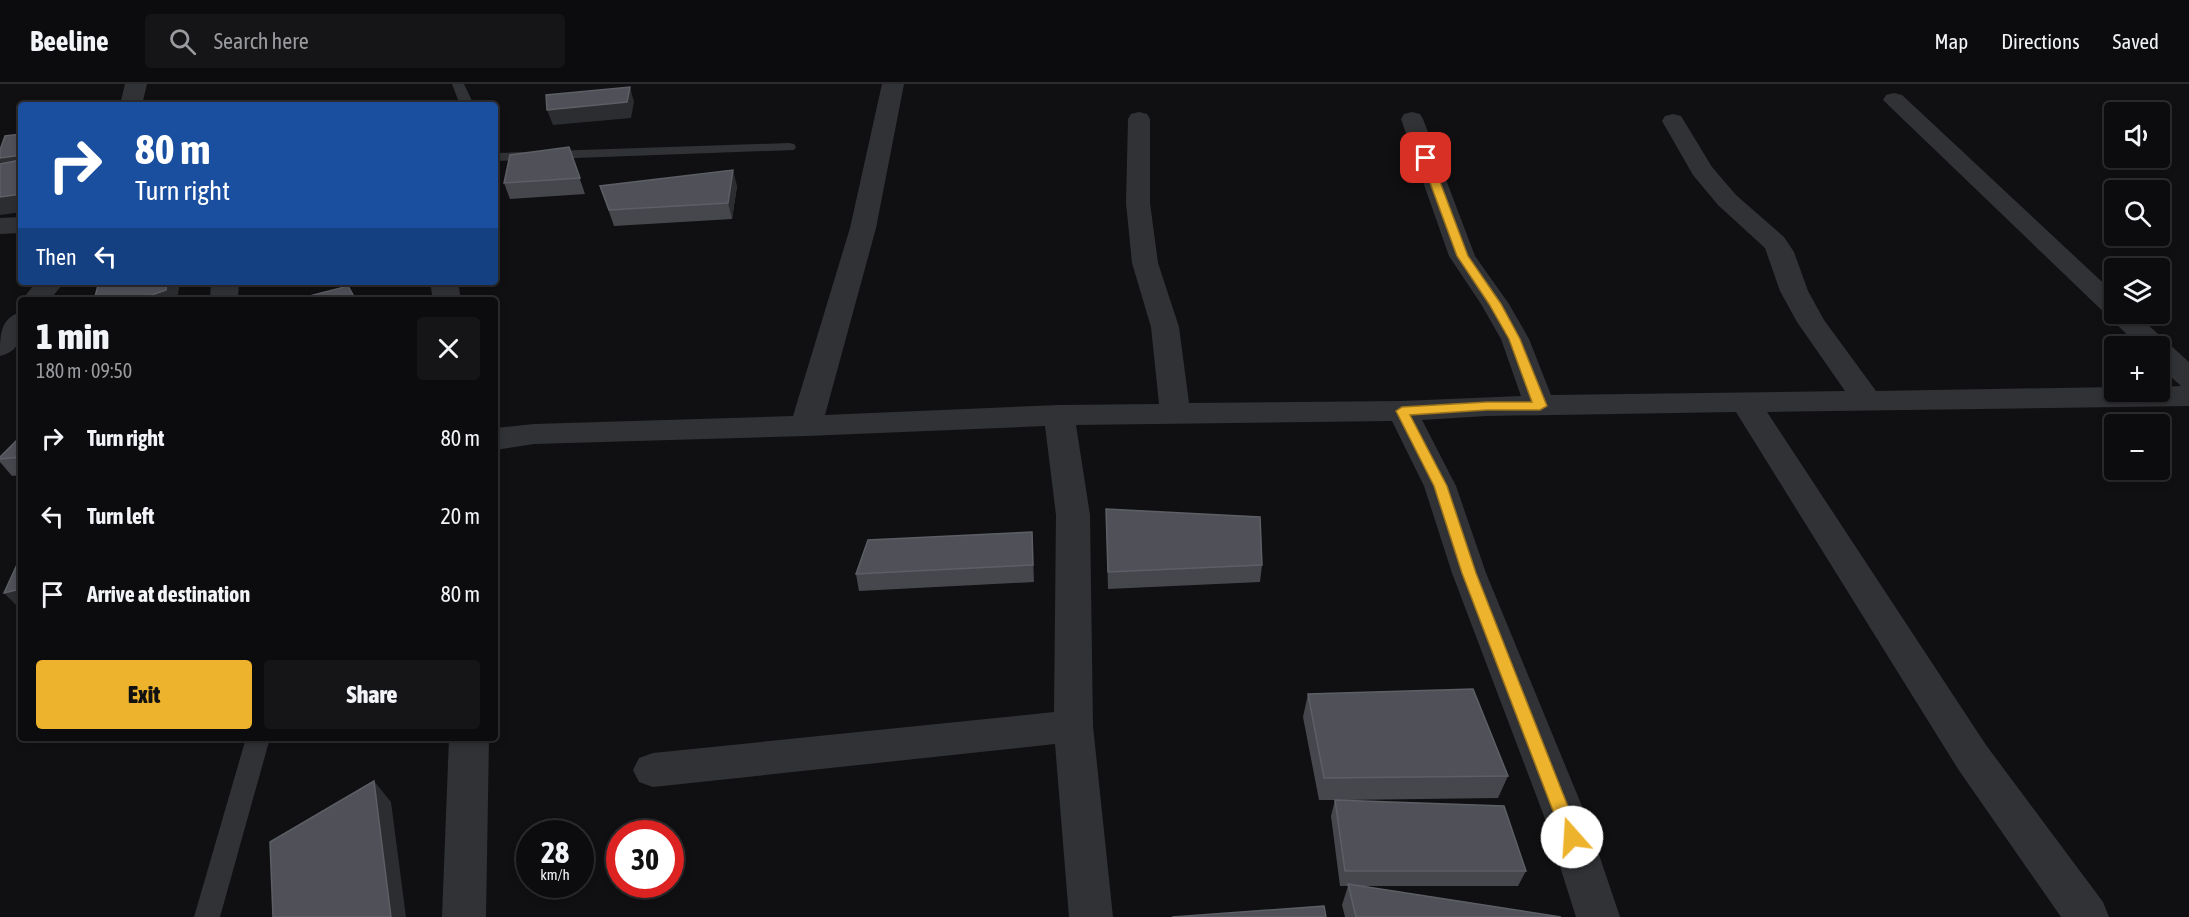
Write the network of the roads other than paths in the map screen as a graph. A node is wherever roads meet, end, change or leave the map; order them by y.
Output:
1 (136, 84) edge
2 (458, 84) edge
3 (893, 84) edge
4 (1894, 100) dead end
5 (132, 102) edge
6 (466, 102) edge
7 (1139, 119) dead end
8 (1412, 119) dead end
9 (1673, 121) dead end
10 (789, 147) dead end
11 (498, 157) edge
12 (18, 225) edge
13 (0, 226) edge
14 (48, 285) edge
15 (38, 297) edge
16 (2104, 299) edge
17 (18, 324) edge
18 (2131, 324) edge
19 (2144, 336) edge
20 (0, 347) edge
21 (2170, 361) edge
22 (2189, 379) edge
23 (2189, 396) edge
24 (1867, 400) junction
25 (1746, 404) junction
26 (1540, 406) junction
27 (1402, 411) junction
28 (1175, 413) junction
29 (1059, 415) junction
30 (806, 426) junction
31 (498, 439) edge
32 (1073, 726) junction
33 (257, 741) edge
34 (469, 741) edge
35 (653, 770) dead end
36 (207, 917) edge
37 (464, 917) edge
38 (1091, 917) edge
39 (1598, 917) edge
40 (2087, 917) edge

1 - 5 street
2 - 6 lane
3 - 30 street
4 - 16 street
7 - 28 street
8 - 26 street
9 - 24 street
10 - 11 lane
12 - 13 street
14 - 15 street
17 - 20 street
18 - 19 street
21 - 22 street
23 - 24 street
24 - 25 street
25 - 26 street
25 - 40 street
26 - 27 street
27 - 28 street
27 - 39 street
28 - 29 street
29 - 30 street
29 - 32 street
30 - 31 street
32 - 35 street
32 - 38 street
33 - 36 lane
34 - 37 street

